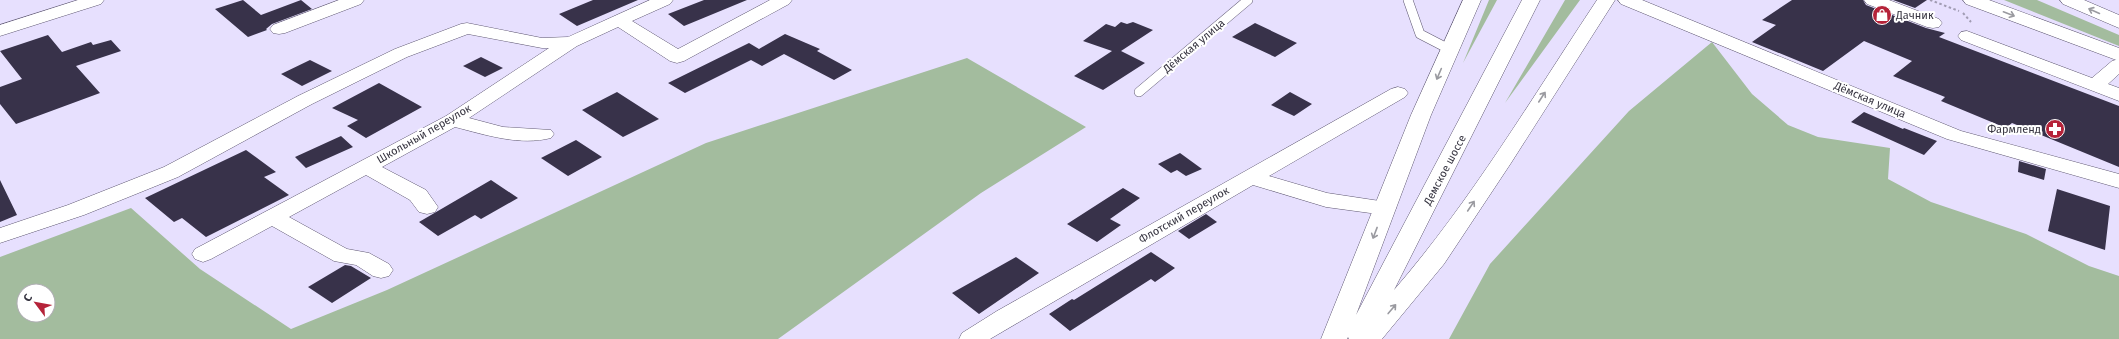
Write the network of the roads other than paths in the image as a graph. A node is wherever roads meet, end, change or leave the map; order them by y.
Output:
1 (95, 0) edge
2 (355, 0) edge
3 (664, 0) edge
4 (784, 0) edge
5 (1248, 0) edge
6 (1408, 0) edge
7 (1472, 0) edge
8 (1531, 0) edge
9 (1606, 0) edge
10 (1873, 0) edge
11 (1972, 0) edge
12 (2069, 0) edge
13 (1641, 2) edge
14 (619, 20) junction
15 (2119, 22) edge
16 (1933, 23) dead end
17 (278, 29) dead end
18 (1969, 29) road end
19 (0, 31) edge
20 (570, 42) junction
21 (1449, 49) junction
22 (2119, 55) edge
23 (2119, 65) edge
24 (2095, 85) junction
25 (1139, 92) dead end
26 (1398, 93) dead end
27 (2119, 95) edge
28 (453, 120) junction
29 (544, 134) dead end
30 (366, 167) junction
31 (1249, 177) junction
32 (2119, 181) edge
33 (427, 207) dead end
34 (1385, 208) junction
35 (272, 217) junction
36 (0, 236) edge
37 (203, 254) dead end
38 (381, 270) dead end
39 (971, 339) edge
40 (1334, 339) edge
41 (1357, 339) edge
42 (1367, 339) edge

1 - 19 street
2 - 17 street
3 - 14 street, Школьный переулок
4 - 14 street
5 - 25 lane, Дёмская улица
6 - 21 lane
7 - 21 main road
8 - 41 main road, Демское шоссе
42 -> 9 main road
10 - 16 street
11 -> 22 main road
15 -> 12 main road
13 - 32 street, Дёмская улица
14 - 20 street, Школьный переулок
18 - 24 street
20 - 28 street, Школьный переулок
20 - 36 street
21 -> 34 main road
23 - 24 street
24 - 27 street
26 - 31 street, Флотский переулок
28 - 29 street
28 - 30 street, Школьный переулок
30 - 33 street
30 - 35 street, Школьный переулок
31 - 34 street
31 - 39 street, Флотский переулок
34 -> 40 main road
35 - 37 street, Школьный переулок
35 - 38 street

